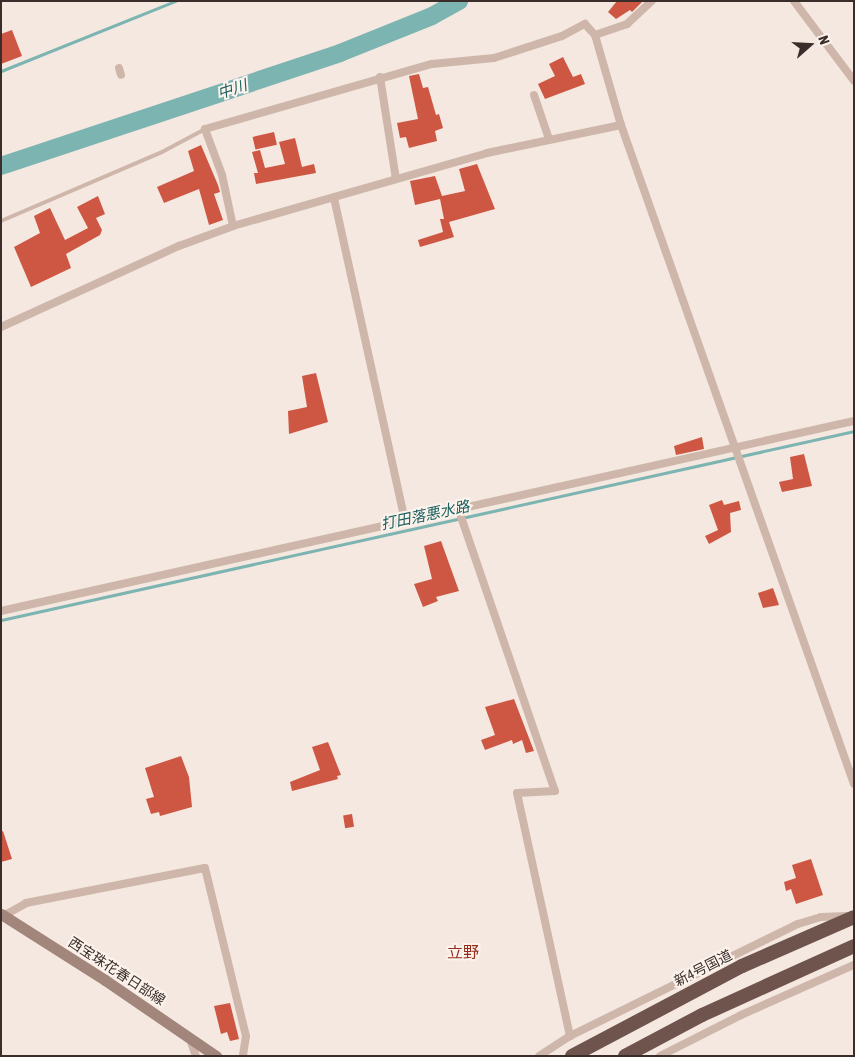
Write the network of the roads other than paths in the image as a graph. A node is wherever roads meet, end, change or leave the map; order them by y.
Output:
1 (652, 1) edge
2 (794, 1) edge
3 (595, 35) junction
4 (380, 78) junction
5 (854, 81) edge
6 (534, 95) dead end
7 (621, 125) junction
8 (205, 130) junction
9 (549, 139) junction
10 (396, 179) junction
11 (334, 198) junction
12 (1, 221) edge
13 (234, 226) junction
14 (1, 327) edge
15 (854, 422) edge
16 (734, 449) junction
17 (459, 510) junction
18 (405, 522) junction
19 (1, 611) edge
20 (854, 784) edge
21 (2, 915) edge
22 (854, 916) edge
23 (854, 946) edge
24 (854, 965) edge
25 (570, 1036) junction
26 (189, 1037) junction
27 (196, 1056) edge
28 (216, 1056) edge
29 (243, 1056) edge
30 (539, 1056) edge
31 (572, 1056) edge
32 (625, 1056) edge
33 (660, 1056) edge

1 - 3 street
2 - 5 street
3 - 4 street
3 - 7 street
4 - 8 street
4 - 10 street
6 - 9 street
7 - 9 street
7 - 16 street
8 - 12 lane
8 - 13 street
9 - 10 street
10 - 11 street
11 - 13 street
11 - 18 street
13 - 14 street
15 - 16 street
16 - 17 street
16 - 20 street
17 - 18 street
17 - 25 street
18 - 19 street
21 - 26 main road, 西宝珠花春日部線
21 - 29 street
22 - 25 street
22 - 31 highway, 新4号国道
23 - 32 highway
24 - 33 street
25 - 30 street
26 - 27 street
26 - 28 main road, 西宝珠花春日部線

